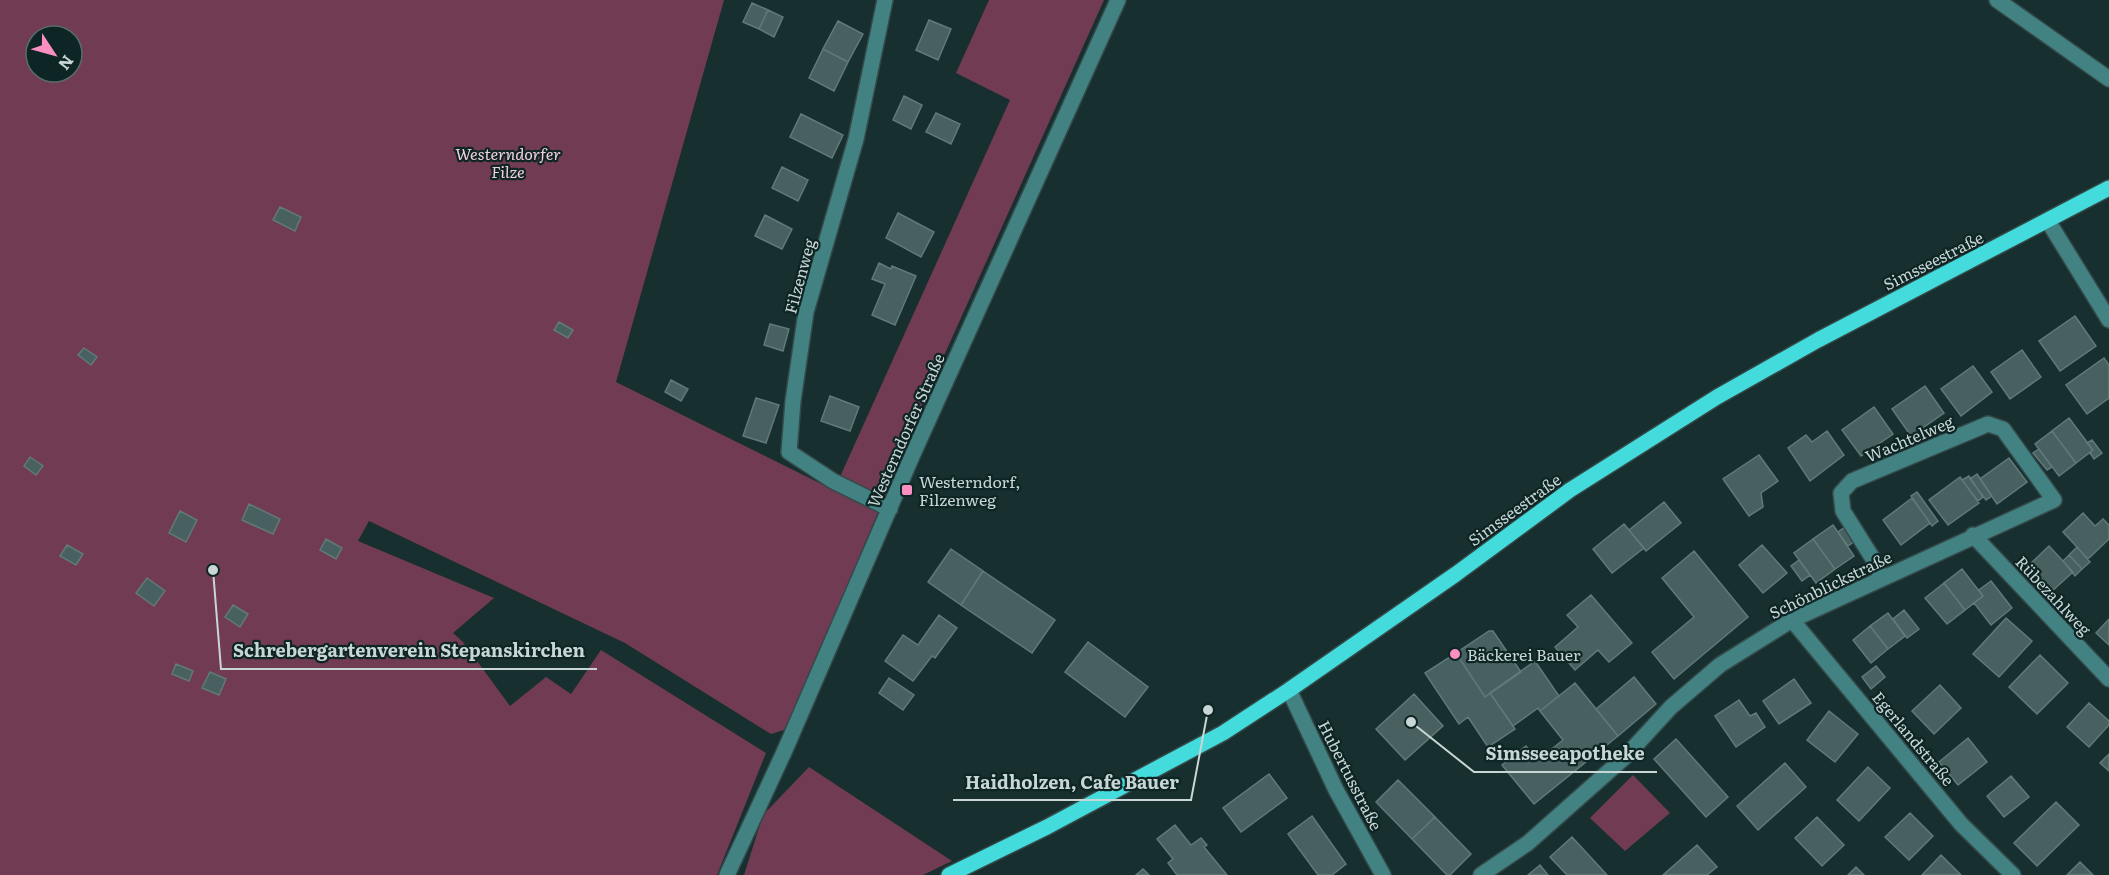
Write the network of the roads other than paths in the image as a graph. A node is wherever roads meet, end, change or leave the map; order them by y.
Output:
1 (885, 0) edge
2 (1118, 0) edge
3 (1997, 0) edge
4 (2109, 79) edge
5 (2109, 188) edge
6 (2048, 221) junction
7 (2109, 320) edge
8 (2054, 500) joint
9 (890, 509) junction
10 (1974, 535) junction
11 (1881, 578) junction
12 (1792, 620) junction
13 (2109, 679) edge
14 (1289, 690) junction
15 (727, 875) edge
16 (950, 875) edge
17 (1383, 875) edge
18 (1481, 875) edge
19 (2013, 875) edge

1 - 9 street, Filzenweg
2 - 9 street, Westerndorfer Straße
3 - 4 street
5 - 6 main road, Simsseestraße
6 - 7 street
6 - 14 main road, Simsseestraße
8 - 10 street, Schönblickstraße
8 - 11 street, Wachtelweg
9 - 15 street, Westerndorfer Straße
10 - 11 street, Schönblickstraße
10 - 13 street, Rübezahlweg
11 - 12 street, Schönblickstraße
12 - 18 street, Schönblickstraße
12 - 19 street, Egerlandstraße
14 - 16 main road, Simsseestraße
14 - 17 street, Hubertusstraße

